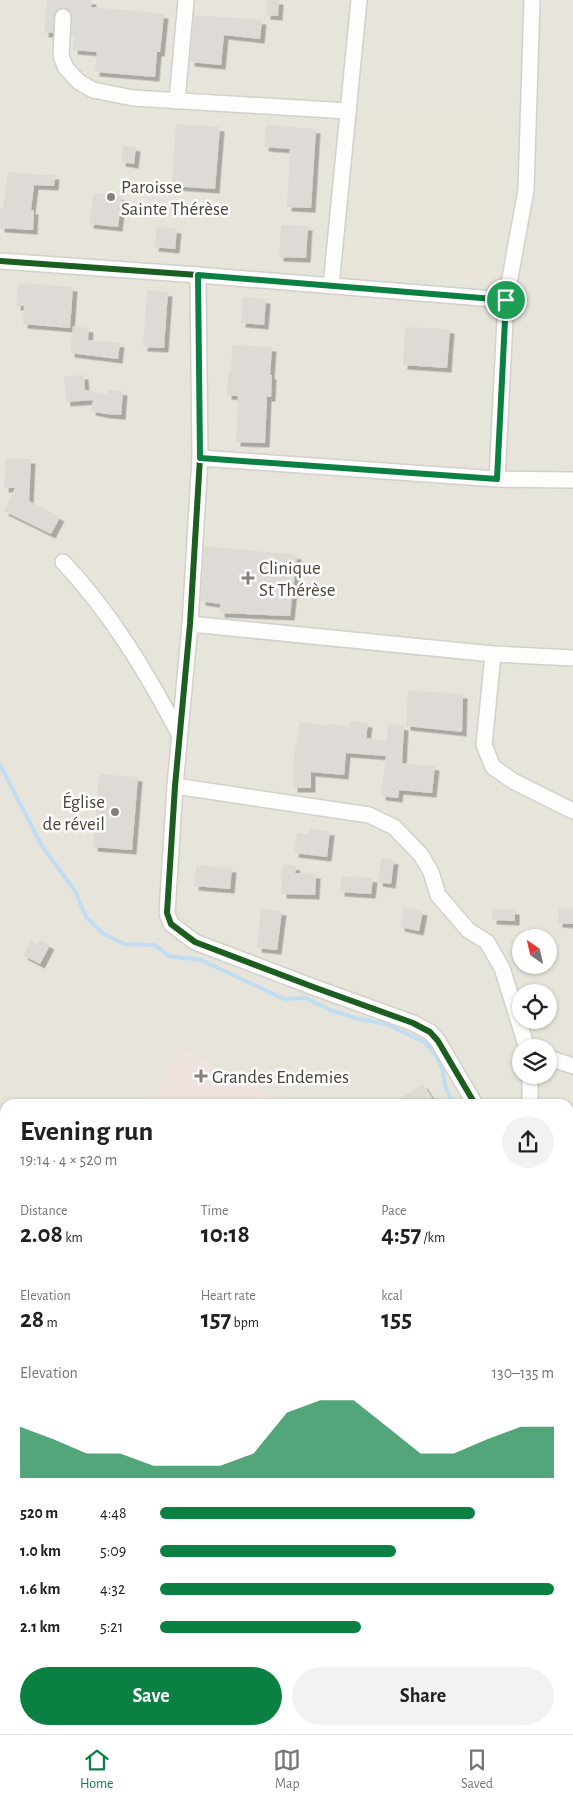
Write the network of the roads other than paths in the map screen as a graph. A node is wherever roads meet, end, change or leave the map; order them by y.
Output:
1 (186, 0) edge
2 (359, 0) edge
3 (532, 0) edge
4 (63, 17) dead end
5 (177, 101) junction
6 (348, 110) junction
7 (0, 260) edge
8 (198, 275) junction
9 (331, 286) junction
10 (506, 300) junction
11 (200, 458) junction
12 (497, 479) junction
13 (573, 480) edge
14 (63, 562) dead end
15 (190, 624) junction
16 (493, 654) junction
17 (573, 658) edge
18 (180, 734) junction
19 (174, 786) junction
20 (573, 811) edge
21 (524, 1039) edge
22 (557, 1061) edge
23 (573, 1066) edge
24 (530, 1084) edge
25 (473, 1099) edge
26 (530, 1099) edge

1 - 5 street
2 - 6 street
3 - 10 street
4 - 5 street
5 - 6 street
6 - 9 street
7 - 8 street
8 - 9 street
8 - 11 street
9 - 10 street
10 - 12 street
11 - 12 street
11 - 15 street
12 - 13 street
14 - 18 street
15 - 16 street
15 - 18 street
16 - 17 street
16 - 20 street
18 - 19 street
19 - 21 street
19 - 25 street
22 - 23 street
24 - 26 street

